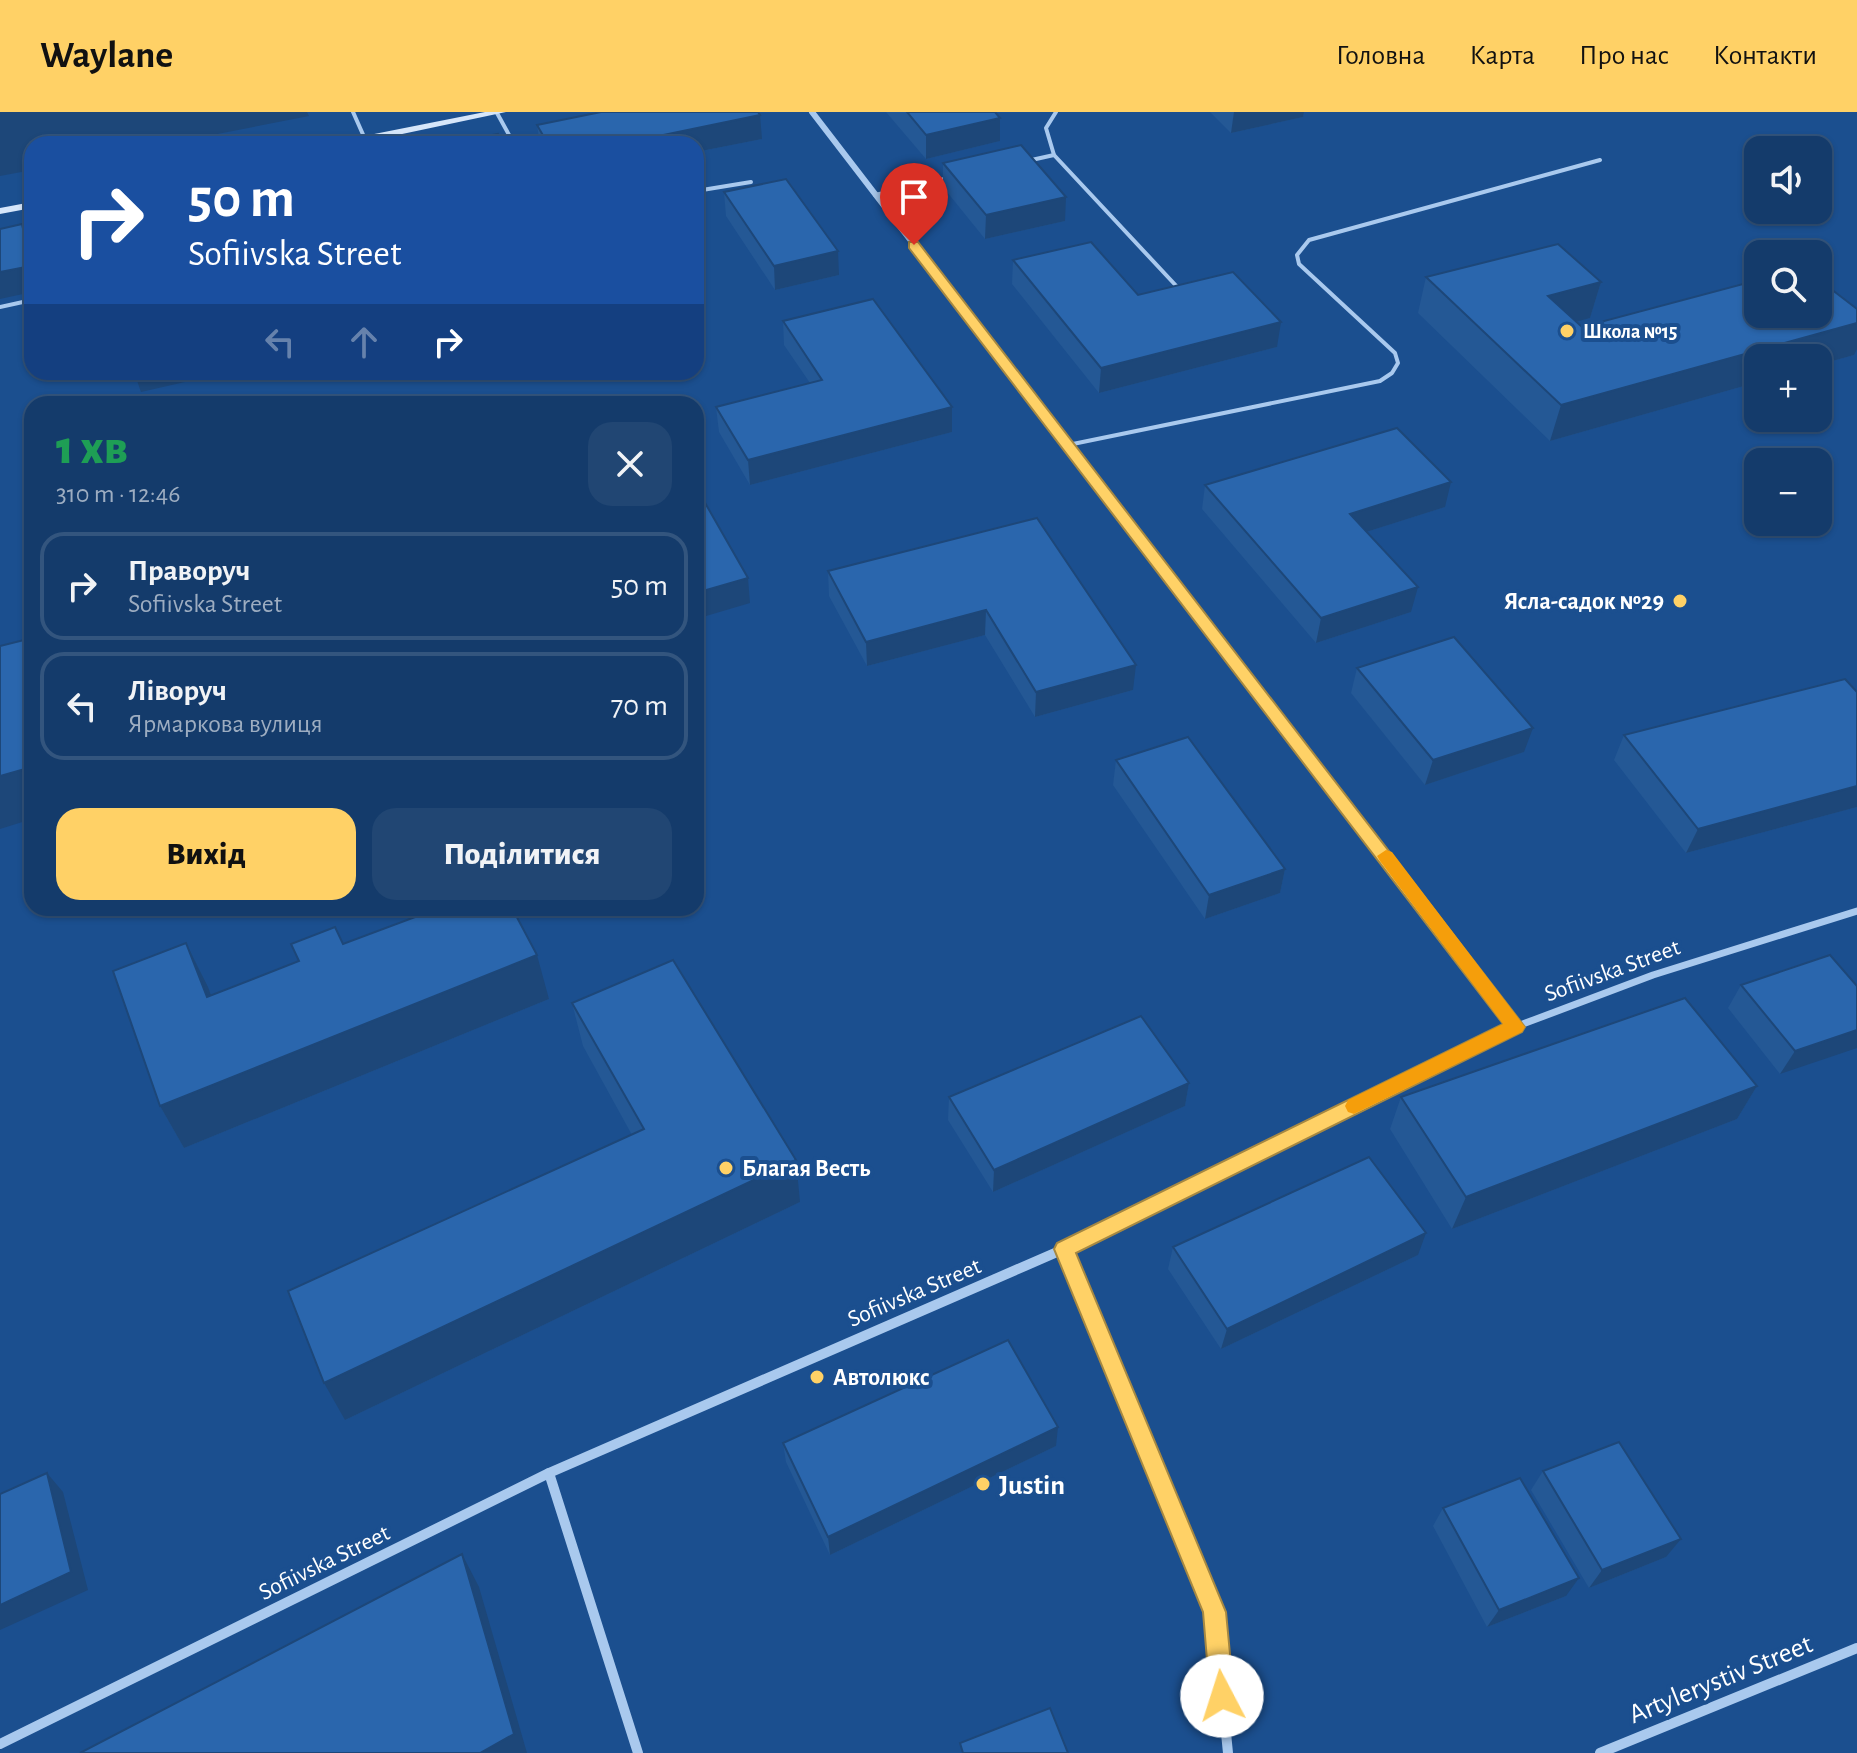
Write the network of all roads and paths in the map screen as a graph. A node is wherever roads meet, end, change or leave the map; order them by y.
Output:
1 (353, 112) edge
2 (499, 112) edge
3 (812, 112) edge
4 (1056, 112) edge
5 (364, 136) edge
6 (380, 136) edge
7 (510, 136) edge
8 (1054, 155) junction
9 (1600, 160) dead end
10 (1025, 161) edge
11 (951, 178) edge
12 (751, 182) dead end
13 (704, 190) edge
14 (875, 195) junction
15 (24, 206) edge
16 (0, 211) edge
17 (1181, 291) edge
18 (24, 302) edge
19 (0, 307) edge
20 (1068, 445) junction
21 (1857, 911) edge
22 (1515, 1027) junction
23 (1064, 1249) junction
24 (549, 1473) junction
25 (1857, 1648) edge
26 (0, 1744) edge
27 (638, 1753) edge
28 (1228, 1753) edge
29 (1600, 1753) edge

1 - 5 lane
2 - 6 street
2 - 7 lane
3 - 14 street
4 - 8 lane
8 - 10 lane
8 - 17 lane
9 - 20 lane
11 - 14 lane
12 - 13 lane
14 - 20 street
15 - 16 street
18 - 19 lane
20 - 22 street
21 - 22 street, Sofiivska Street
22 - 23 street, Sofiivska Street
23 - 24 street, Sofiivska Street
23 - 28 street
24 - 26 street, Sofiivska Street
24 - 27 street
25 - 29 street, Artylerystiv Street

